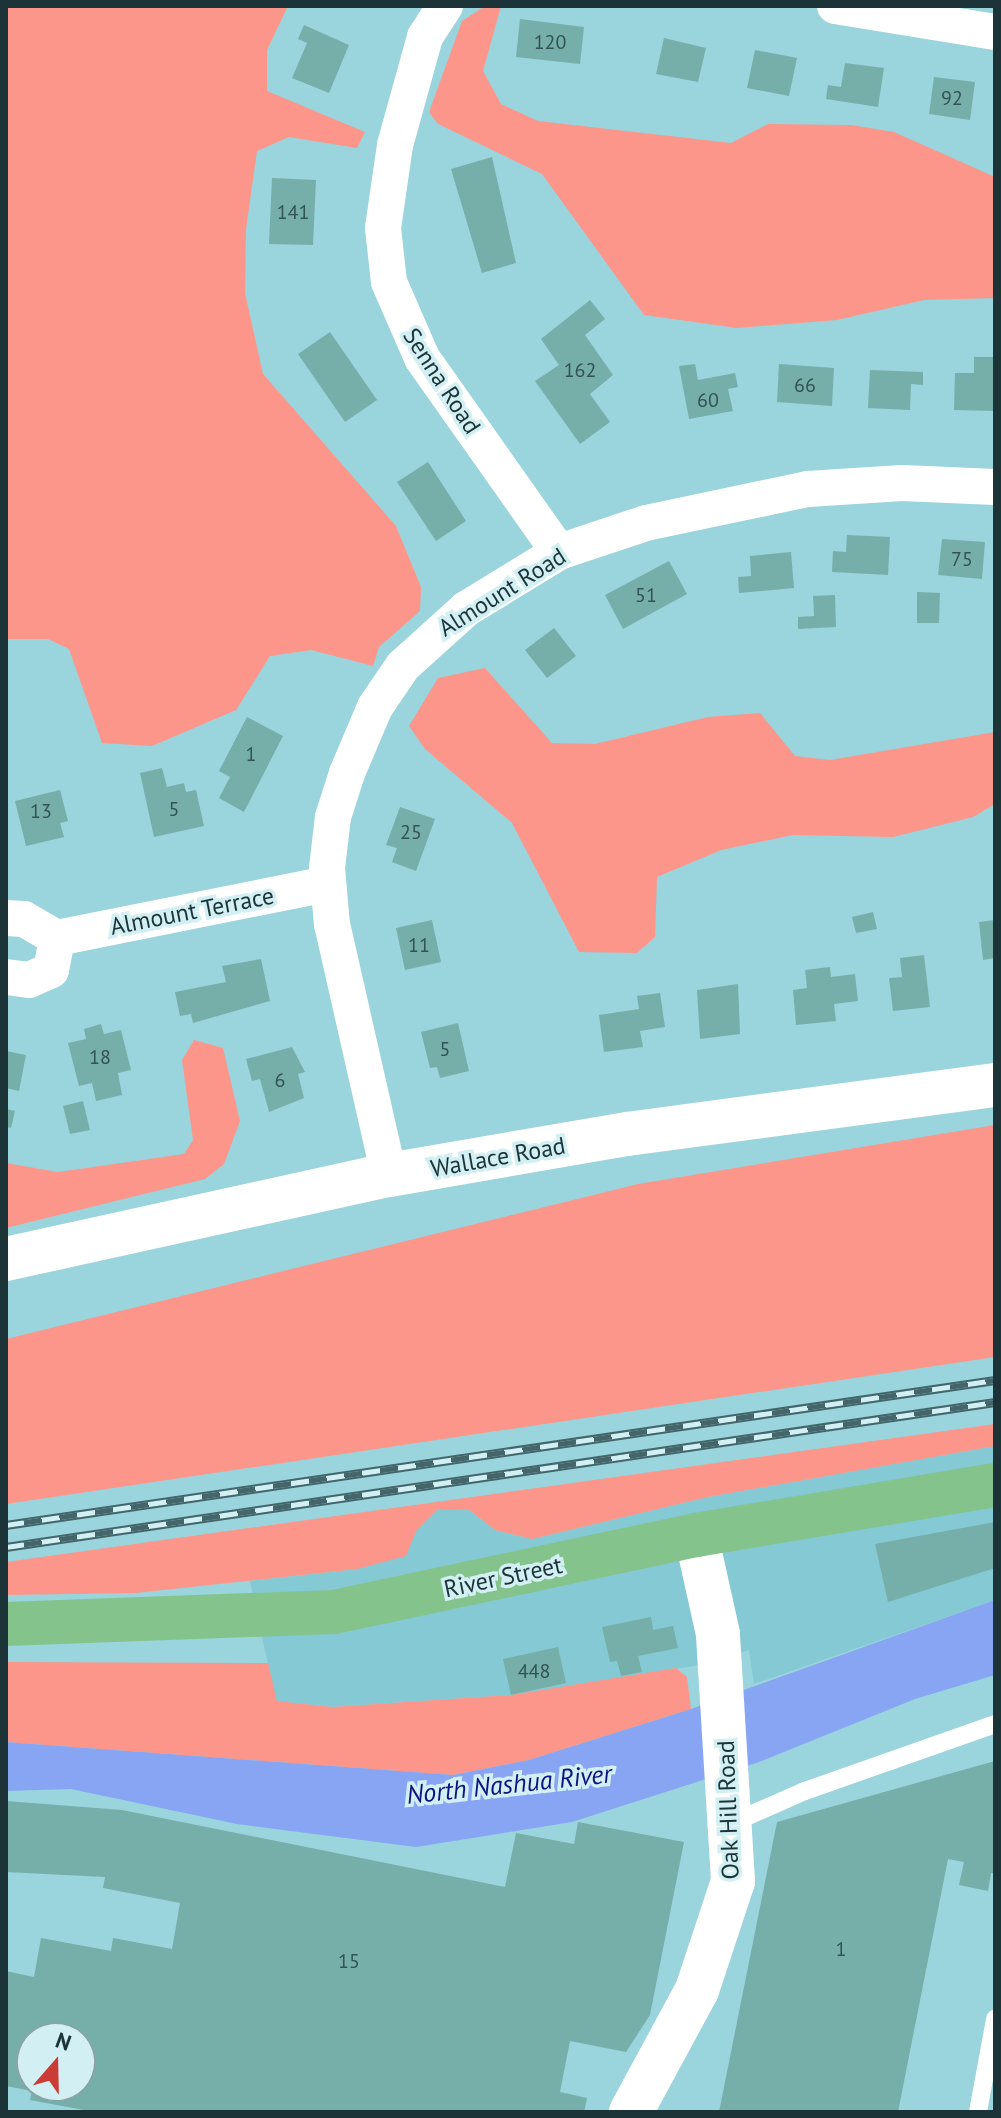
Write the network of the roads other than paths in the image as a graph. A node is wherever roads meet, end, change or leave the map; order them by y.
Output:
1 (445, 6) edge
2 (835, 6) edge
3 (995, 32) edge
4 (995, 487) edge
5 (559, 552) junction
6 (327, 884) junction
7 (6, 918) edge
8 (57, 938) junction
9 (6, 977) edge
10 (995, 1085) edge
11 (389, 1175) junction
12 (6, 1259) edge
13 (995, 1485) edge
14 (696, 1535) junction
15 (6, 1624) edge
16 (995, 1724) edge
17 (731, 1809) junction
18 (995, 2019) edge
19 (631, 2112) edge
20 (978, 2112) edge

1 - 5 street, Senna Road
2 - 3 street
4 - 5 street, Almount Road
5 - 6 street, Almount Road
6 - 8 street, Almount Terrace
6 - 11 street, Almount Road
7 - 8 street
8 - 9 street
10 - 11 street, Wallace Road
11 - 12 street, Wallace Road
13 - 14 highway, River Street
14 - 15 highway, River Street
14 - 17 street, Oak Hill Road
16 - 17 lane
17 - 19 street, Oak Hill Road
18 - 20 lane

